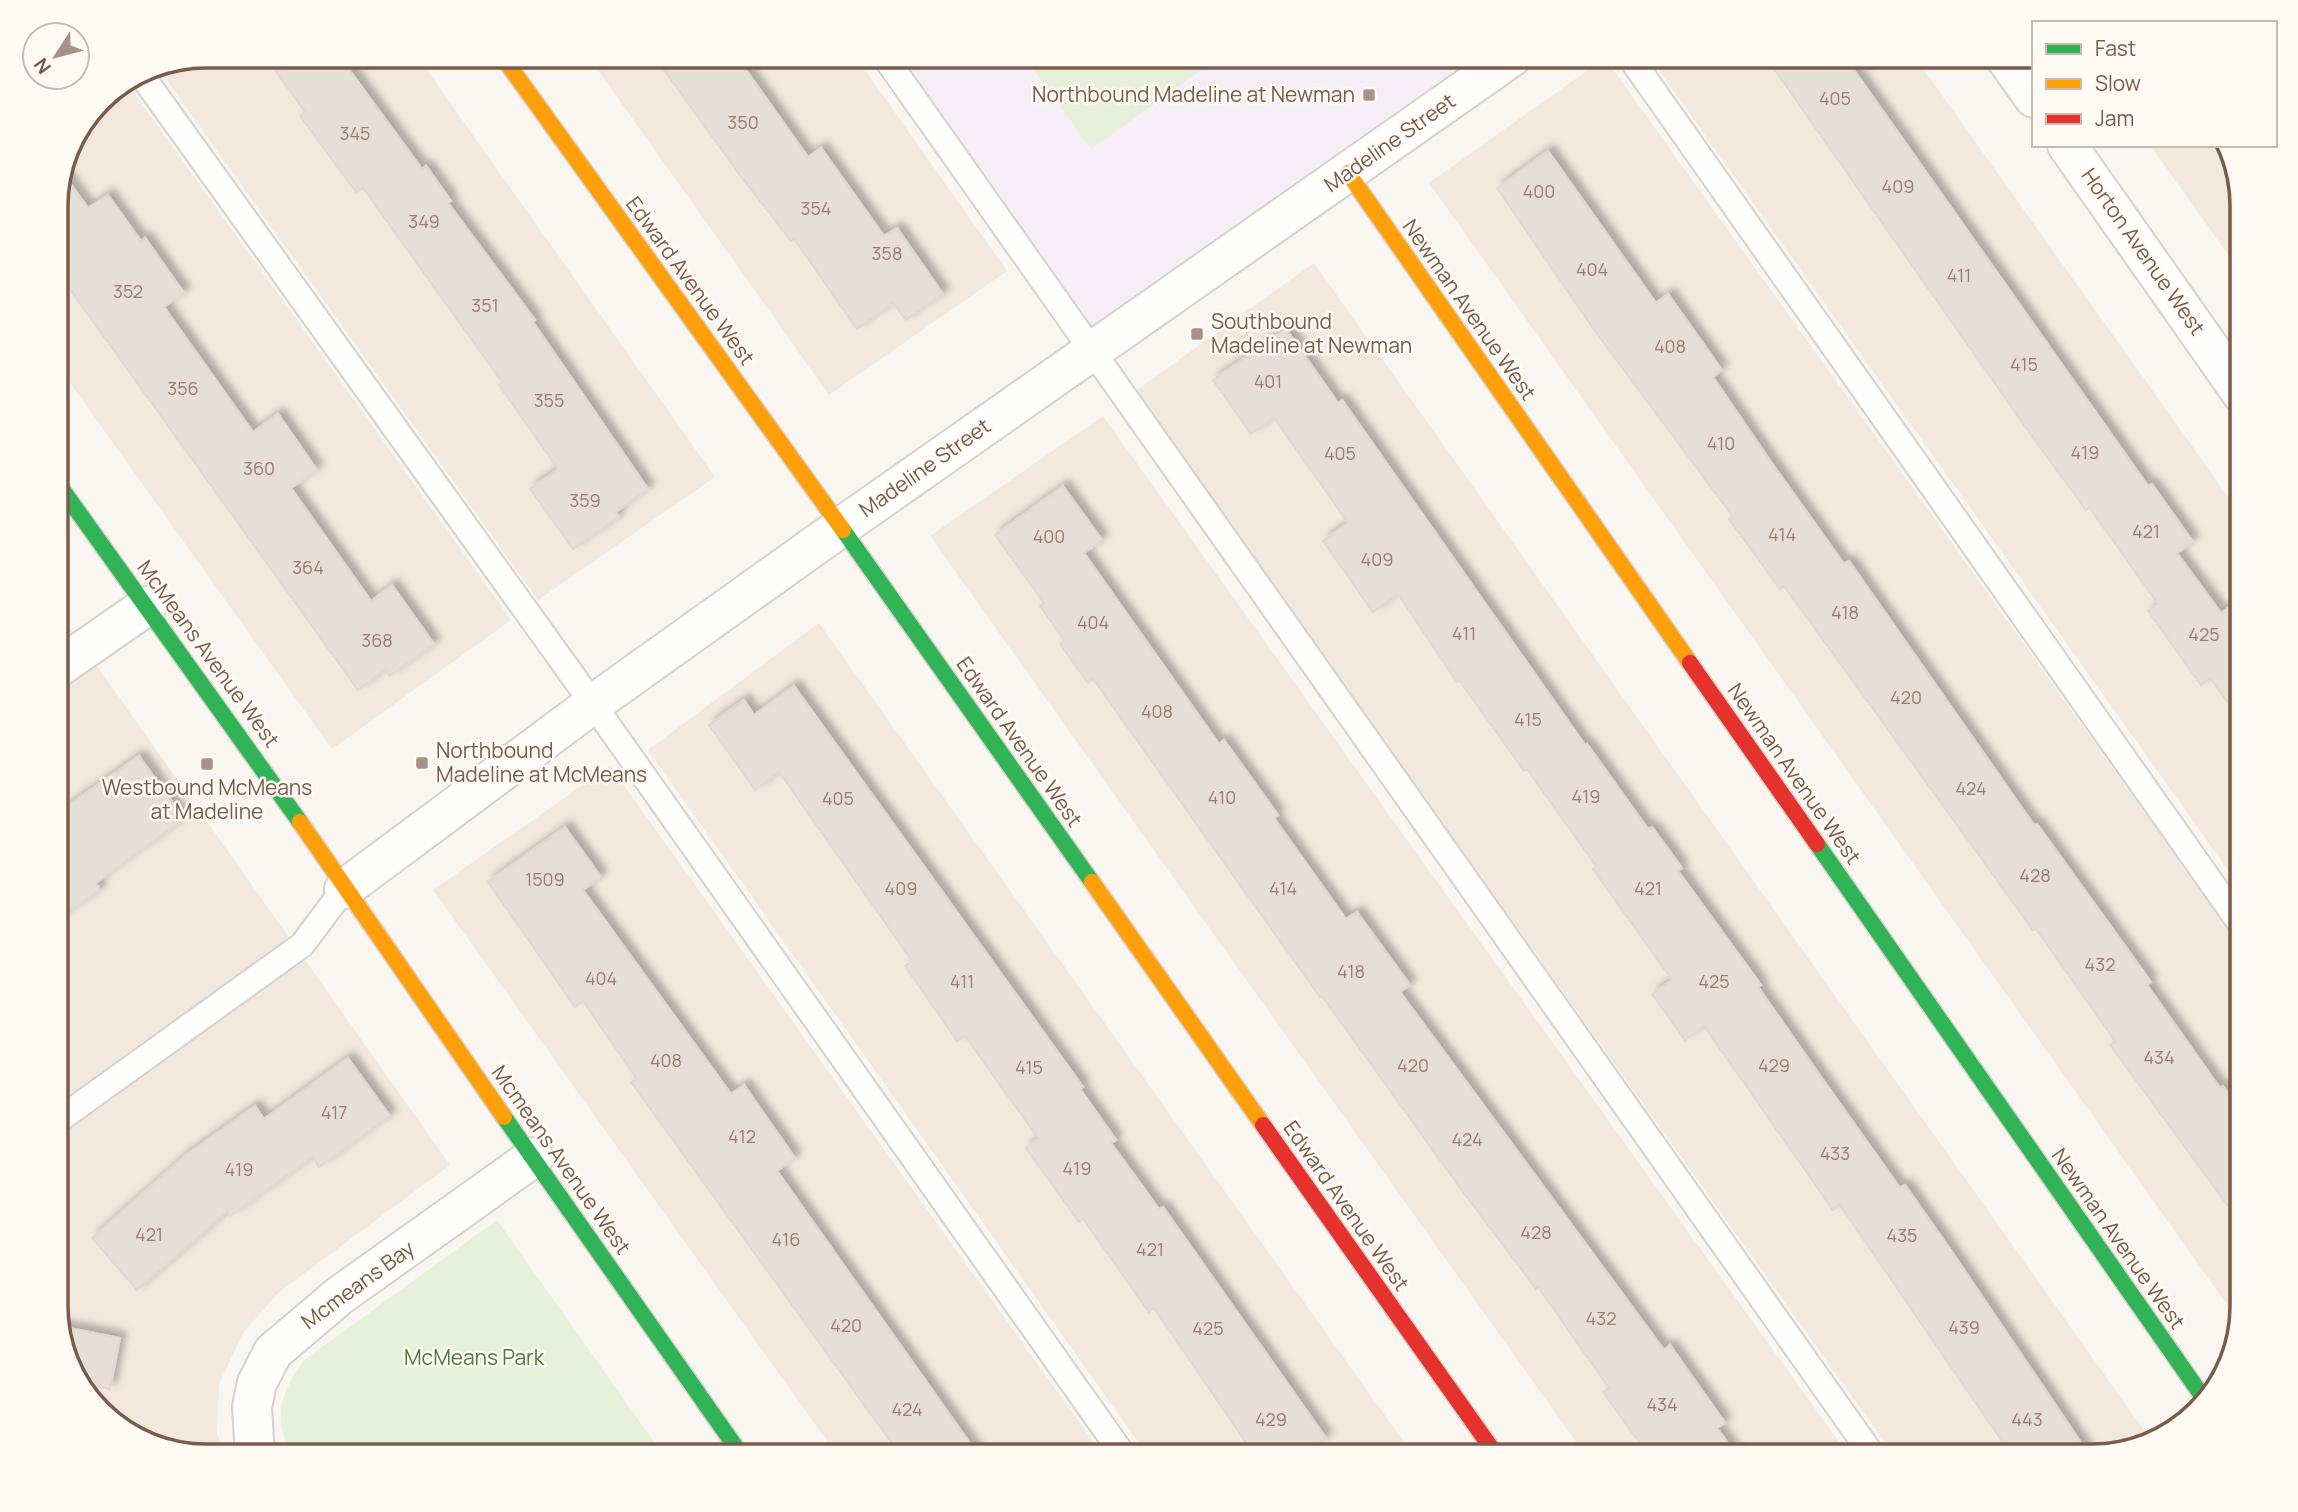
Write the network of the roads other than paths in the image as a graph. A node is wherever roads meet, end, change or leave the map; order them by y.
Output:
1 (511, 68) edge
2 (893, 68) edge
3 (1496, 68) edge
4 (1637, 68) edge
5 (2013, 68) edge
6 (146, 82) edge
7 (2032, 95) edge
8 (2068, 147) edge
9 (1348, 173) junction
10 (1093, 350) junction
11 (2230, 377) edge
12 (69, 499) edge
13 (841, 527) junction
14 (147, 606) junction
15 (69, 660) edge
16 (593, 704) junction
17 (344, 889) junction
18 (2230, 909) edge
19 (69, 1113) edge
20 (534, 1157) junction
21 (2200, 1392) edge
22 (252, 1444) edge
23 (734, 1444) edge
24 (1116, 1444) edge
25 (1489, 1444) edge
26 (1865, 1444) edge

1 - 13 street, Edward Avenue West
2 - 10 lane
3 - 9 street, Madeline Street
4 - 18 lane
5 - 7 street
6 - 16 lane
8 - 11 street, Horton Avenue West
9 - 10 street, Madeline Street
9 - 21 street, Newman Avenue West
10 - 13 street, Madeline Street
10 - 26 lane
12 - 14 street, McMeans Avenue West
13 - 16 street, Madeline Street
13 - 25 street, Edward Avenue West
14 - 15 street
14 - 17 street, McMeans Avenue West
16 - 17 street, Madeline Street
16 - 24 lane
17 - 19 lane
17 - 20 street, Mcmeans Avenue West
20 - 22 street, Mcmeans Bay
20 - 23 street, Mcmeans Avenue West

